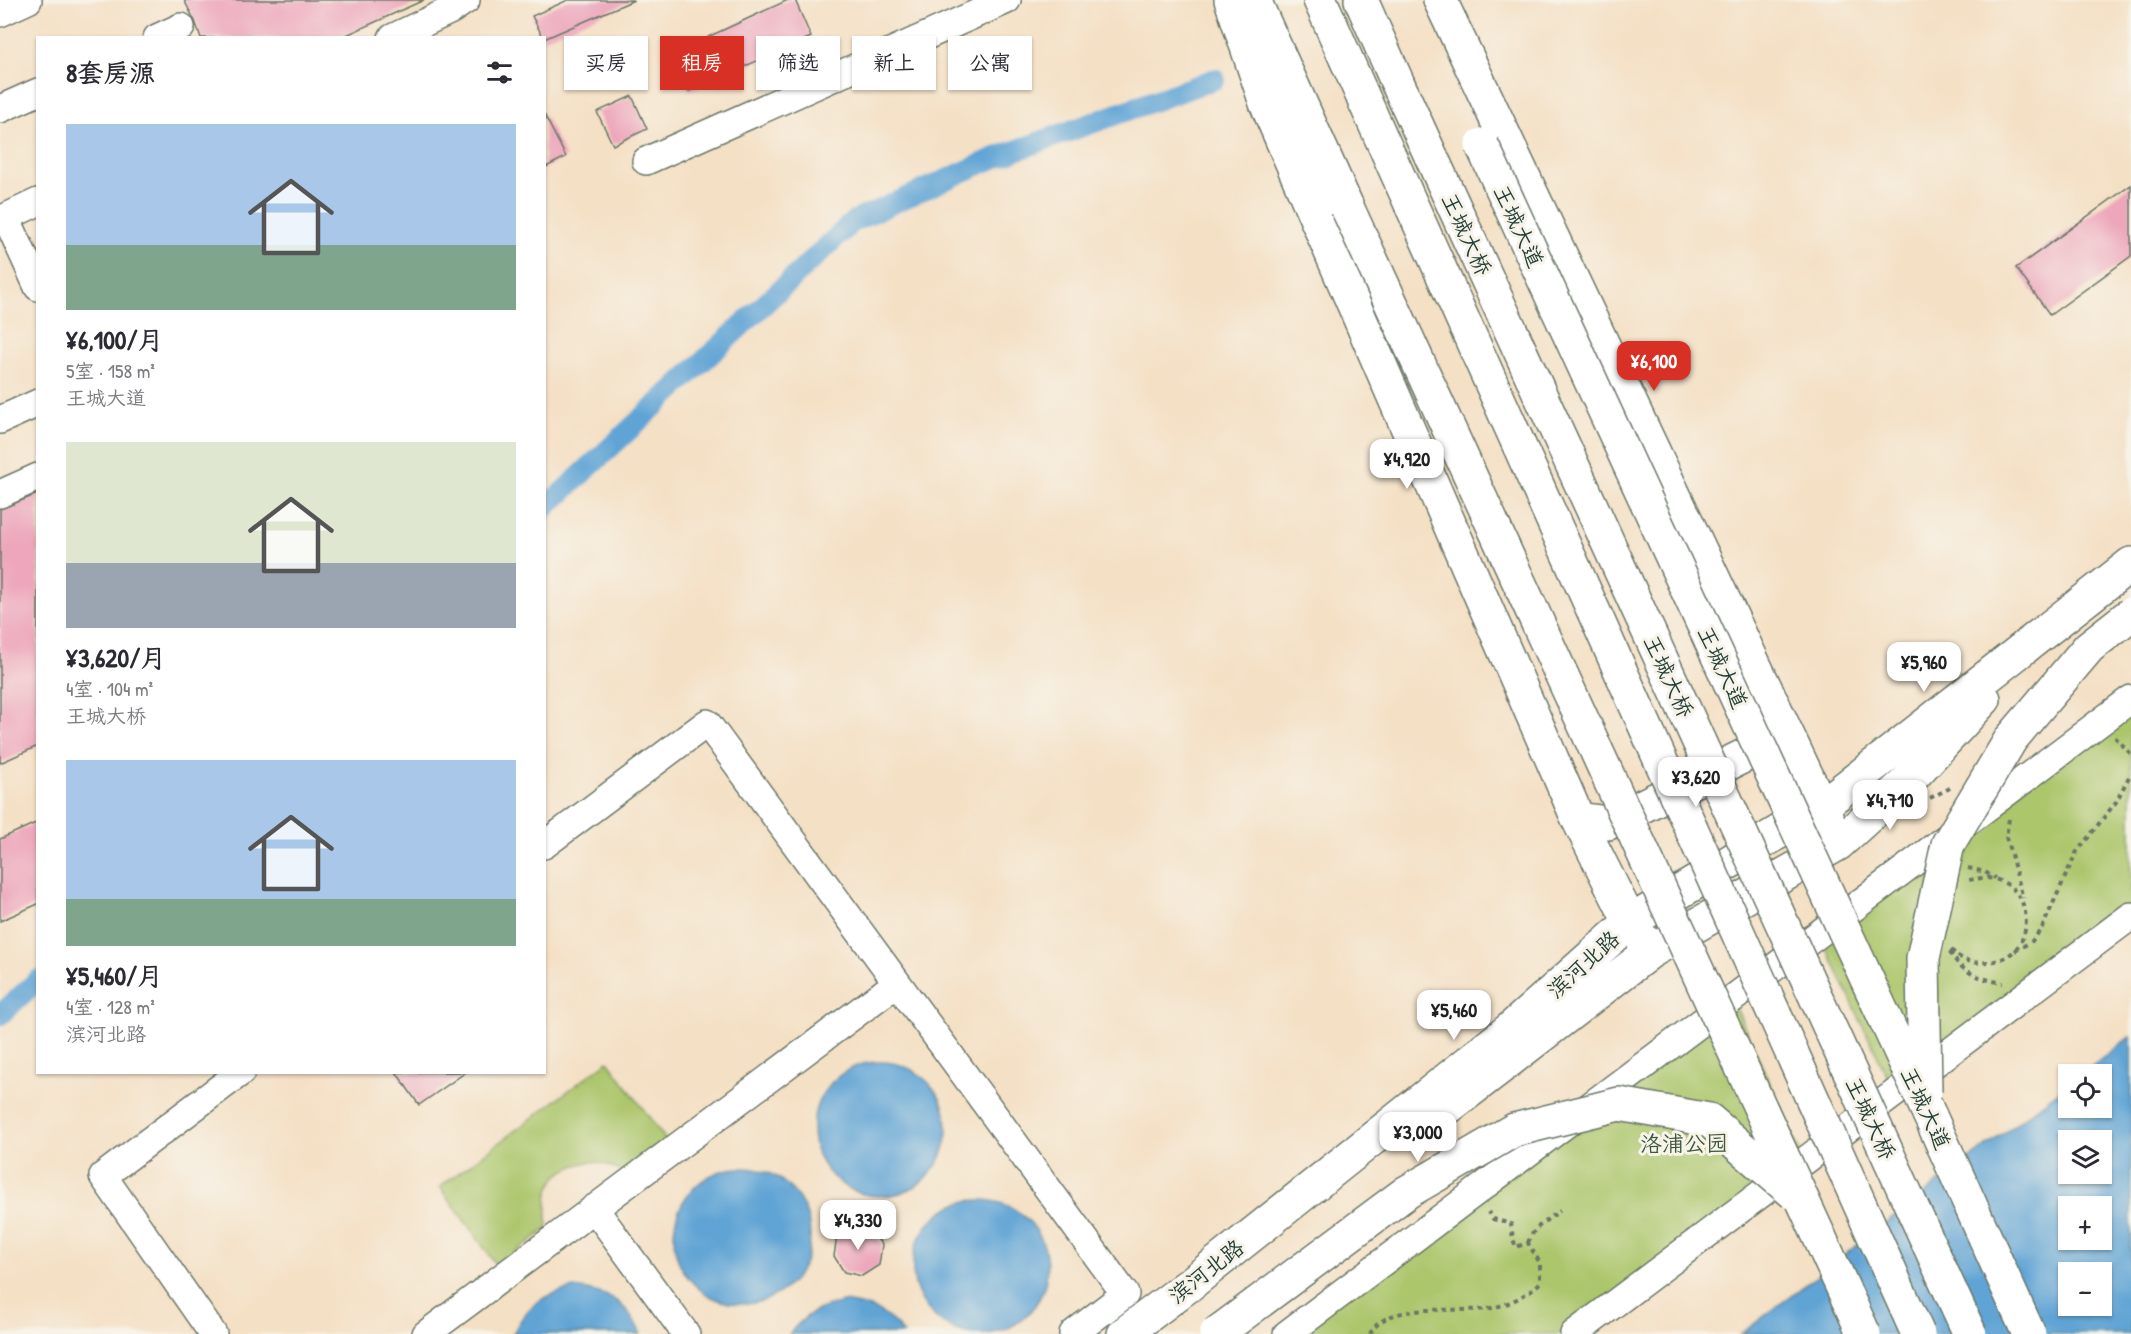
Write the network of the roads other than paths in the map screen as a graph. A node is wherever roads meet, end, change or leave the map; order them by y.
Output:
1 (28, 0) edge
2 (466, 0) edge
3 (1007, 0) edge
4 (1231, 0) edge
5 (1254, 0) edge
6 (1320, 0) edge
7 (1361, 0) edge
8 (1366, 0) edge
9 (1418, 0) edge
10 (1440, 0) edge
11 (0, 13) edge
12 (396, 36) edge
13 (1398, 84) junction
14 (36, 93) edge
15 (0, 109) edge
16 (646, 161) dead end
17 (36, 203) edge
18 (3, 218) edge
19 (36, 283) edge
20 (36, 404) edge
21 (0, 420) edge
22 (36, 478) edge
23 (0, 494) edge
24 (2131, 564) edge
25 (2131, 614) edge
26 (2059, 619) junction
27 (2131, 699) edge
28 (1783, 724) junction
29 (1822, 806) junction
30 (1578, 819) junction
31 (1838, 843) junction
32 (546, 844) edge
33 (2131, 916) edge
34 (1630, 922) junction
35 (1650, 952) junction
36 (897, 983) junction
37 (238, 1074) edge
38 (1925, 1106) junction
39 (1803, 1200) junction
40 (594, 1208) junction
41 (213, 1334) edge
42 (426, 1334) edge
43 (686, 1334) edge
44 (1072, 1334) edge
45 (1124, 1334) edge
46 (1155, 1334) edge
47 (1216, 1334) edge
48 (1287, 1334) edge
49 (1574, 1334) edge
50 (1863, 1334) edge
51 (1918, 1334) edge
52 (1970, 1334) edge
53 (2029, 1334) edge

1 - 11 street
2 - 12 street
3 - 16 street
4 - 30 main road
5 - 39 main road, bridge
6 - 51 main road, 王城大桥, bridge
7 - 13 main road
8 - 13 main road
9 - 38 main road, 王城大道, bridge
10 - 28 main road
13 - 52 main road, 王城大桥, bridge
14 - 15 street
17 - 18 street
18 - 19 street
20 - 21 street
22 - 23 street
24 - 26 main road, 滨河北路
25 - 38 main road, bridge
26 - 29 main road, 滨河北路
26 - 31 main road, 滨河北路
27 - 48 street
28 - 29 main road
28 - 30 main road
29 - 31 main road
29 - 34 main road, 滨河北路
30 - 34 main road
31 - 35 main road, 滨河北路
32 - 36 street
33 - 49 street
34 - 35 main road
34 - 45 main road, 滨河北路
35 - 46 main road, 滨河北路
36 - 40 street
36 - 44 street
37 - 41 street
38 - 53 main road, 王城大道, bridge
39 - 47 main road, bridge
39 - 50 main road, bridge
40 - 42 street
40 - 43 street

